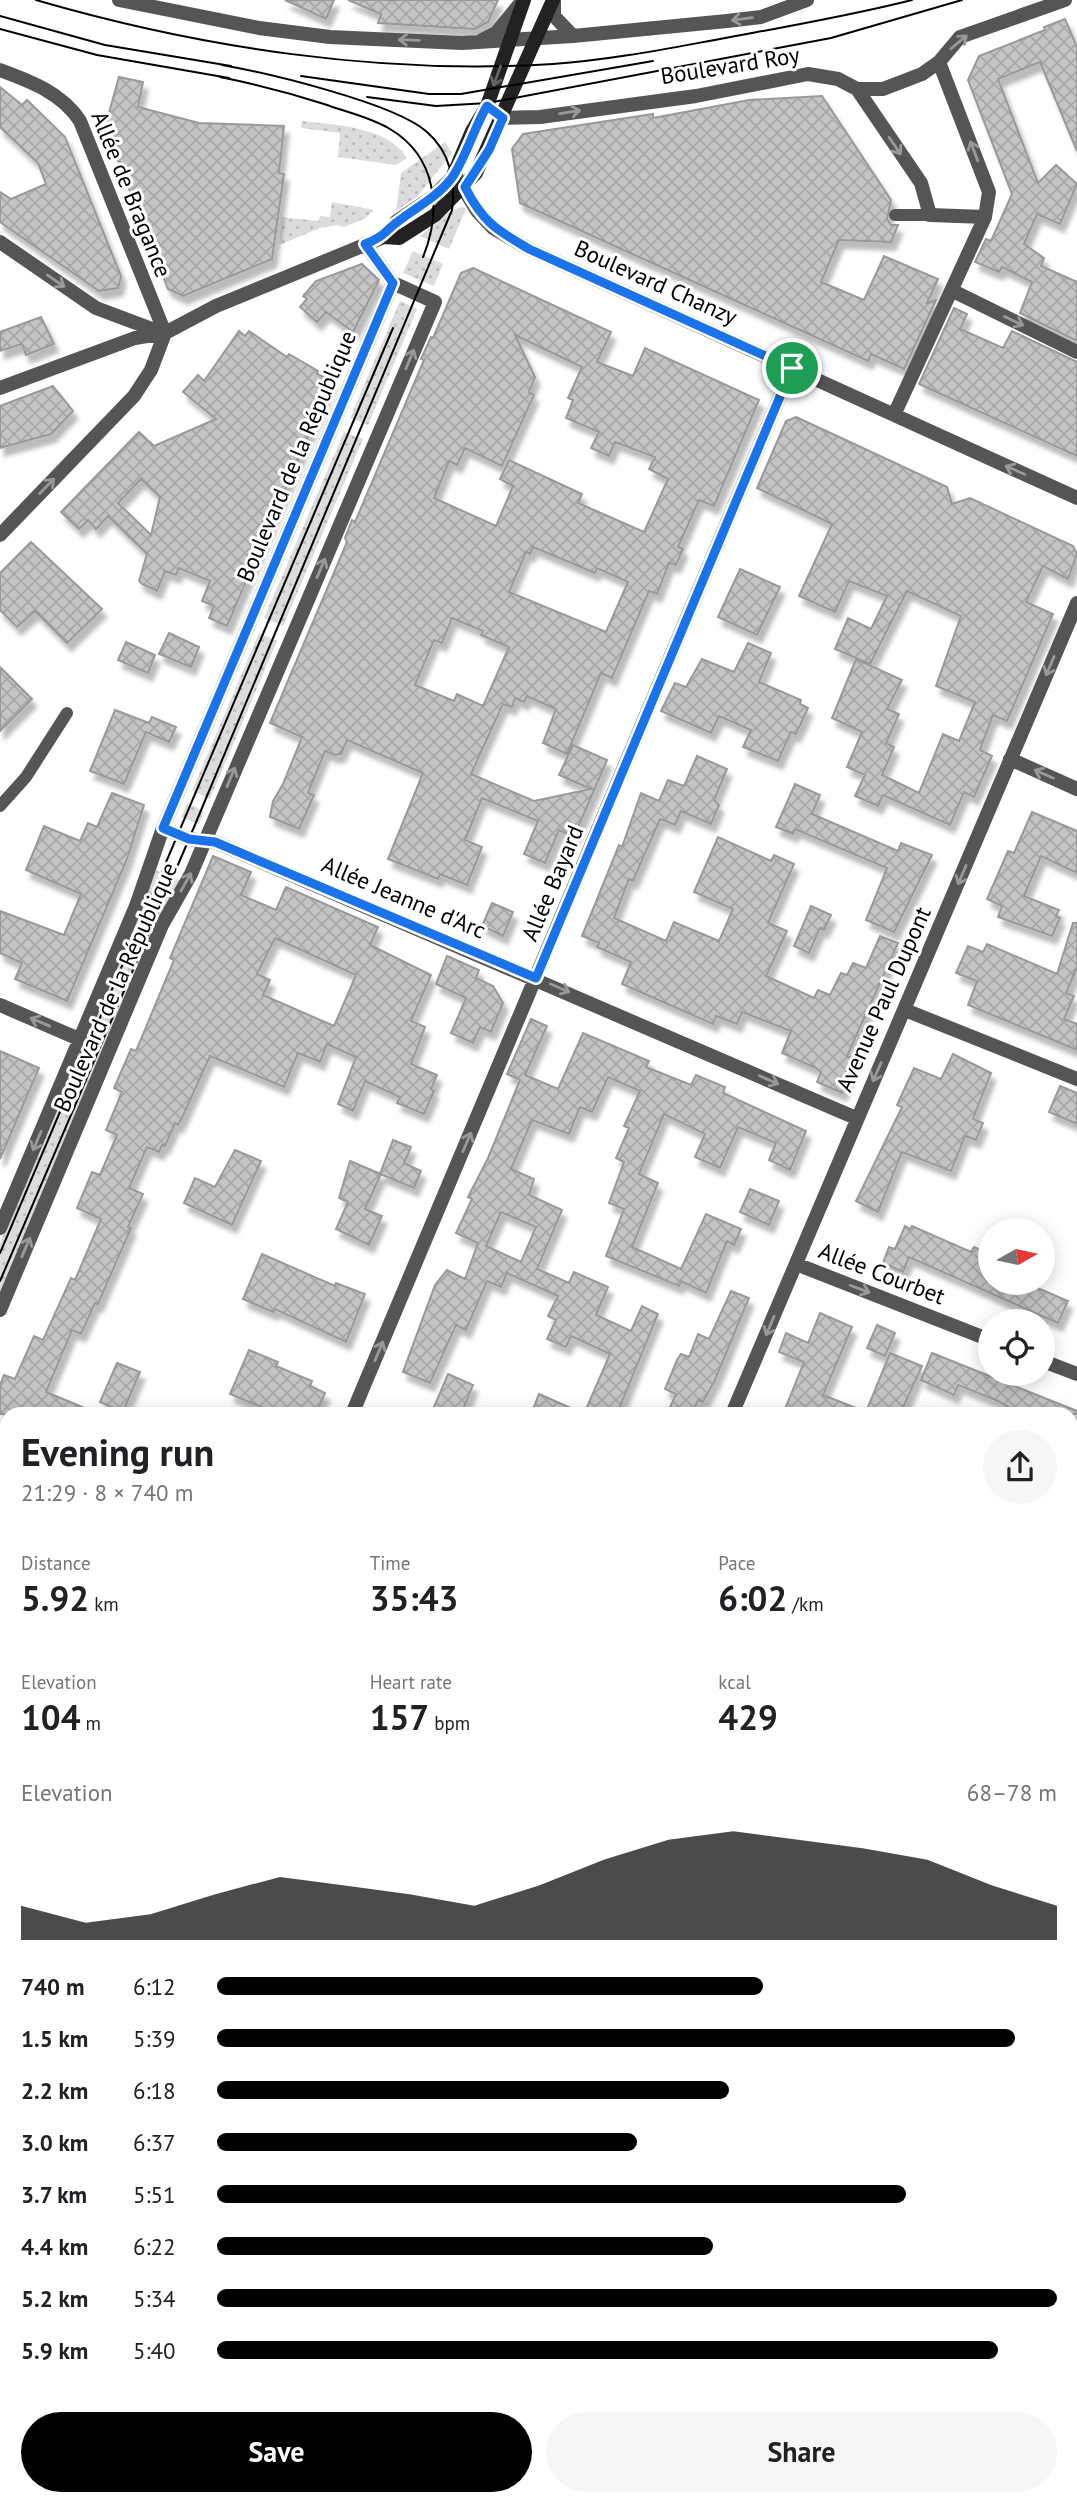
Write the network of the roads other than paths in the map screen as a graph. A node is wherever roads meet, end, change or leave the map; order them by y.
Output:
1 (119, 0) edge
2 (523, 0) edge
3 (553, 0) edge
4 (807, 0) edge
5 (1065, 0) edge
6 (573, 36) junction
7 (538, 39) junction
8 (477, 42) junction
9 (509, 42) junction
10 (939, 62) junction
11 (0, 69) edge
12 (857, 89) junction
13 (487, 106) junction
14 (503, 118) junction
15 (454, 173) junction
16 (465, 187) junction
17 (895, 215) dead end
18 (930, 215) junction
19 (985, 217) junction
20 (384, 237) junction
21 (0, 242) edge
22 (365, 244) junction
23 (393, 283) junction
24 (953, 291) junction
25 (165, 333) junction
26 (1077, 352) edge
27 (792, 368) junction
28 (0, 388) edge
29 (894, 415) junction
30 (1077, 498) edge
31 (0, 536) edge
32 (1077, 603) edge
33 (67, 713) dead end
34 (1010, 760) junction
35 (1077, 789) edge
36 (0, 806) edge
37 (163, 828) junction
38 (204, 840) junction
39 (536, 978) junction
40 (0, 1005) edge
41 (905, 1010) junction
42 (79, 1039) junction
43 (1077, 1079) edge
44 (856, 1118) junction
45 (0, 1228) edge
46 (796, 1264) junction
47 (0, 1310) edge
48 (978, 1335) edge
49 (1055, 1366) edge
50 (1077, 1374) edge
51 (355, 1407) edge
52 (735, 1407) edge

8 -> 1 street
2 - 8 street
2 - 9 street
3 - 6 street
3 - 7 street
4 -> 6 street
10 -> 5 street, Boulevard Roy
6 - 7 street
7 - 9 street
7 - 14 street
8 - 9 street
9 -> 13 street
10 - 12 street, Boulevard Roy
19 -> 10 street
11 - 25 street, Allée de Bragance
14 -> 12 street, Boulevard Roy
12 -> 18 street
13 - 14 street
13 - 15 street
14 - 16 street
15 - 16 street, Boulevard Chanzy
15 - 20 street
16 - 20 street
16 - 27 street, Boulevard Chanzy
17 - 18 lane
18 - 19 street
19 - 24 street
20 - 22 street
21 -> 25 street
22 - 23 street, Boulevard de la République
22 - 25 street
23 - 37 street, Boulevard de la République
38 -> 23 street, Boulevard de la République
24 -> 26 street
24 - 29 street
25 - 28 street
31 -> 25 street
27 - 29 street, Boulevard Chanzy
27 - 39 street, Allée Bayard
30 -> 29 street, Boulevard Chanzy
32 -> 34 street, Avenue Paul Dupont
33 - 36 lane
35 -> 34 street
34 -> 41 street, Avenue Paul Dupont
37 - 38 street, Allée Jeanne d'Arc
37 - 42 street, Boulevard de la République
38 - 39 street, Allée Jeanne d'Arc
47 -> 38 street, Boulevard de la République
39 -> 44 street, Allée Jeanne d'Arc
51 -> 39 street, Allée Bayard
42 -> 40 street
41 - 43 street
41 -> 44 street, Avenue Paul Dupont
42 -> 45 street, Boulevard de la République
44 - 46 street, Avenue Paul Dupont
46 -> 48 street, Allée Courbet
46 -> 52 street, Avenue Paul Dupont
49 - 50 street

